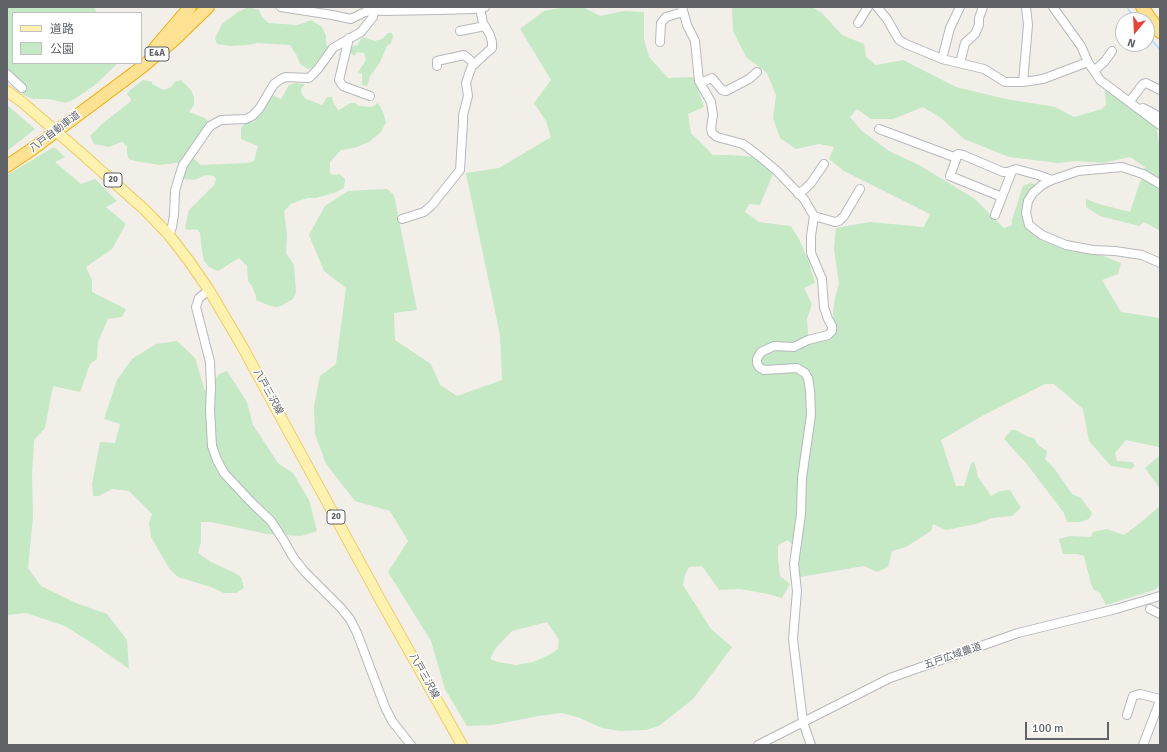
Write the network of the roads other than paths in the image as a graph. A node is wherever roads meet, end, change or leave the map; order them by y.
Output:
1 (190, 7) edge
2 (202, 7) edge
3 (208, 7) edge
4 (214, 7) edge
5 (281, 7) edge
6 (868, 7) edge
7 (877, 7) edge
8 (960, 7) edge
9 (983, 7) edge
10 (1026, 7) edge
11 (1053, 7) edge
12 (1142, 7) edge
13 (375, 8) edge
14 (477, 8) edge
15 (683, 10) edge
16 (858, 23) dead end
17 (485, 26) junction
18 (460, 30) dead end
19 (1160, 32) edge
20 (350, 38) junction
21 (174, 40) junction
22 (660, 42) dead end
23 (1112, 52) dead end
24 (148, 57) junction
25 (942, 59) junction
26 (142, 62) edge
27 (1088, 62) junction
28 (960, 63) junction
29 (140, 64) edge
30 (475, 64) junction
31 (437, 66) dead end
32 (1094, 71) junction
33 (758, 72) dead end
34 (7, 74) edge
35 (1022, 82) junction
36 (700, 83) junction
37 (22, 88) dead end
38 (7, 90) edge
39 (1160, 90) edge
40 (370, 96) dead end
41 (102, 97) junction
42 (1128, 101) junction
43 (1160, 117) edge
44 (1160, 125) edge
45 (879, 129) dead end
46 (958, 154) junction
47 (824, 164) dead end
48 (7, 166) edge
49 (1012, 171) junction
50 (1052, 180) junction
51 (1160, 184) edge
52 (860, 189) dead end
53 (798, 194) junction
54 (1002, 197) junction
55 (995, 215) dead end
56 (814, 216) junction
57 (402, 218) dead end
58 (169, 235) junction
59 (1160, 263) edge
60 (209, 290) junction
61 (1160, 596) edge
62 (1150, 609) dead end
63 (1160, 614) edge
64 (1160, 700) edge
65 (1127, 715) dead end
66 (803, 722) junction
67 (411, 745) edge
68 (462, 745) edge
69 (758, 745) edge
70 (811, 745) edge
71 (1143, 745) edge

1 - 24 highway, E4A
2 - 24 highway, 八戸自動車道 / E4A
3 - 21 highway, 八戸自動車道 / E4A
4 - 21 highway, E4A
5 - 13 street
6 - 16 street
7 - 25 street
8 - 25 street
9 - 28 street
10 - 35 street
11 - 27 street
12 - 19 highway
13 - 14 street
13 - 20 street
14 - 17 street
15 - 22 street
15 - 36 street
17 - 18 street
17 - 30 street
20 - 40 street
20 - 58 street
21 - 41 highway, 八戸自動車道 / E4A
23 - 32 street
24 - 26 highway, 八戸自動車道 / E4A
25 - 28 street
27 - 32 street
27 - 35 street
28 - 35 street
29 - 41 highway, 八戸自動車道 / E4A
30 - 31 street
30 - 57 street
32 - 42 street
33 - 36 street
34 - 37 street
36 - 53 street
38 - 58 main road, 八戸三沢線 / 20, bridge
39 - 42 street
41 - 48 highway, 八戸自動車道 / E4A
42 - 43 street
42 - 44 street
45 - 46 street
46 - 49 street
46 - 54 street
47 - 53 street
49 - 50 street
49 - 54 street
50 - 51 street
50 - 59 street
52 - 56 street
53 - 56 street
54 - 55 street
56 - 66 street
58 - 60 main road, 八戸三沢線 / 20
60 - 67 street
60 - 68 main road, 八戸三沢線 / 20
61 - 66 street, 五戸広域農道
62 - 63 street
64 - 65 street
64 - 71 street
66 - 69 street, 五戸広域農道
66 - 70 street

